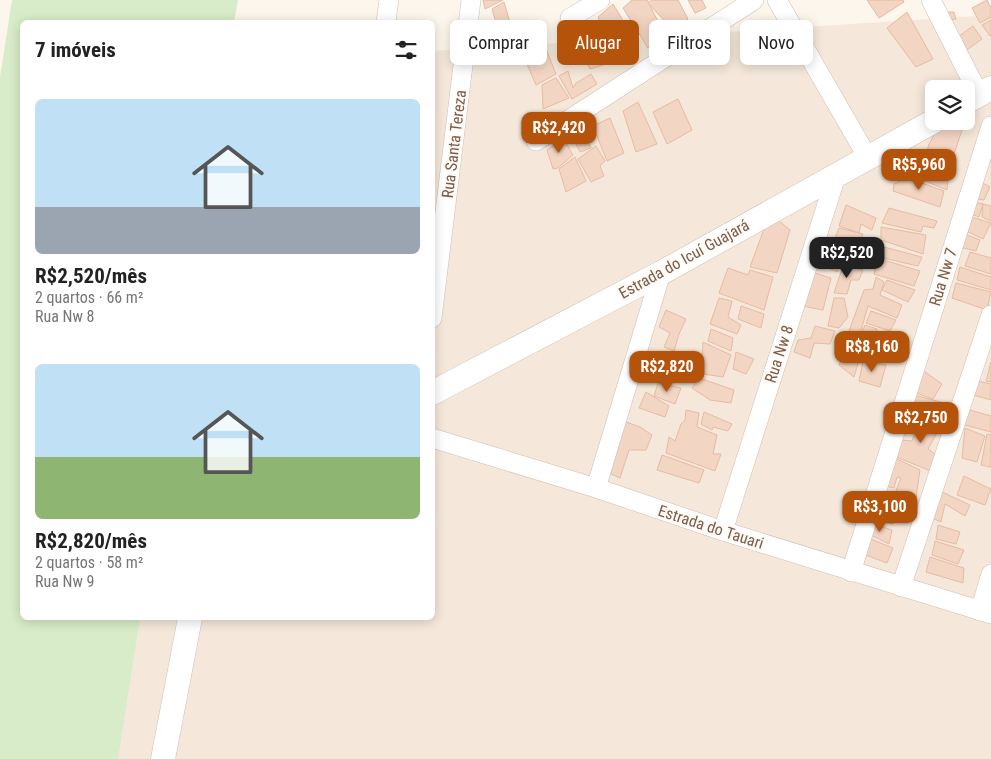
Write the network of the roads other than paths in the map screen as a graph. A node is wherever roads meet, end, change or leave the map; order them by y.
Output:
1 (389, 0) edge
2 (472, 0) edge
3 (600, 0) edge
4 (754, 0) edge
5 (777, 0) edge
6 (934, 1) edge
7 (570, 18) dead end
8 (386, 20) edge
9 (979, 95) edge
10 (925, 126) edge
11 (991, 126) edge
12 (536, 141) dead end
13 (868, 158) junction
14 (836, 176) junction
15 (661, 274) junction
16 (435, 294) edge
17 (991, 315) edge
18 (435, 391) edge
19 (435, 439) edge
20 (596, 488) junction
21 (722, 531) junction
22 (851, 572) junction
23 (991, 574) edge
24 (901, 587) junction
25 (985, 613) edge
26 (190, 620) edge
27 (162, 759) edge

1 - 8 street
2 - 16 street, Rua Santa Tereza
3 - 7 street
4 - 12 street
5 - 13 street
6 - 9 street
10 - 13 street, Estrada do Icuí Guajará
11 - 22 street, Rua Nw 7
13 - 14 street, Estrada do Icuí Guajará
14 - 15 street, Estrada do Icuí Guajará
14 - 21 street, Rua Nw 8
15 - 18 street, Estrada do Icuí Guajará
15 - 20 street
17 - 24 street
19 - 20 street, Estrada do Tauari
20 - 21 street, Estrada do Tauari
21 - 22 street, Estrada do Tauari
22 - 24 street, Estrada do Tauari
23 - 25 street
24 - 25 street, Estrada do Tauari
26 - 27 street

